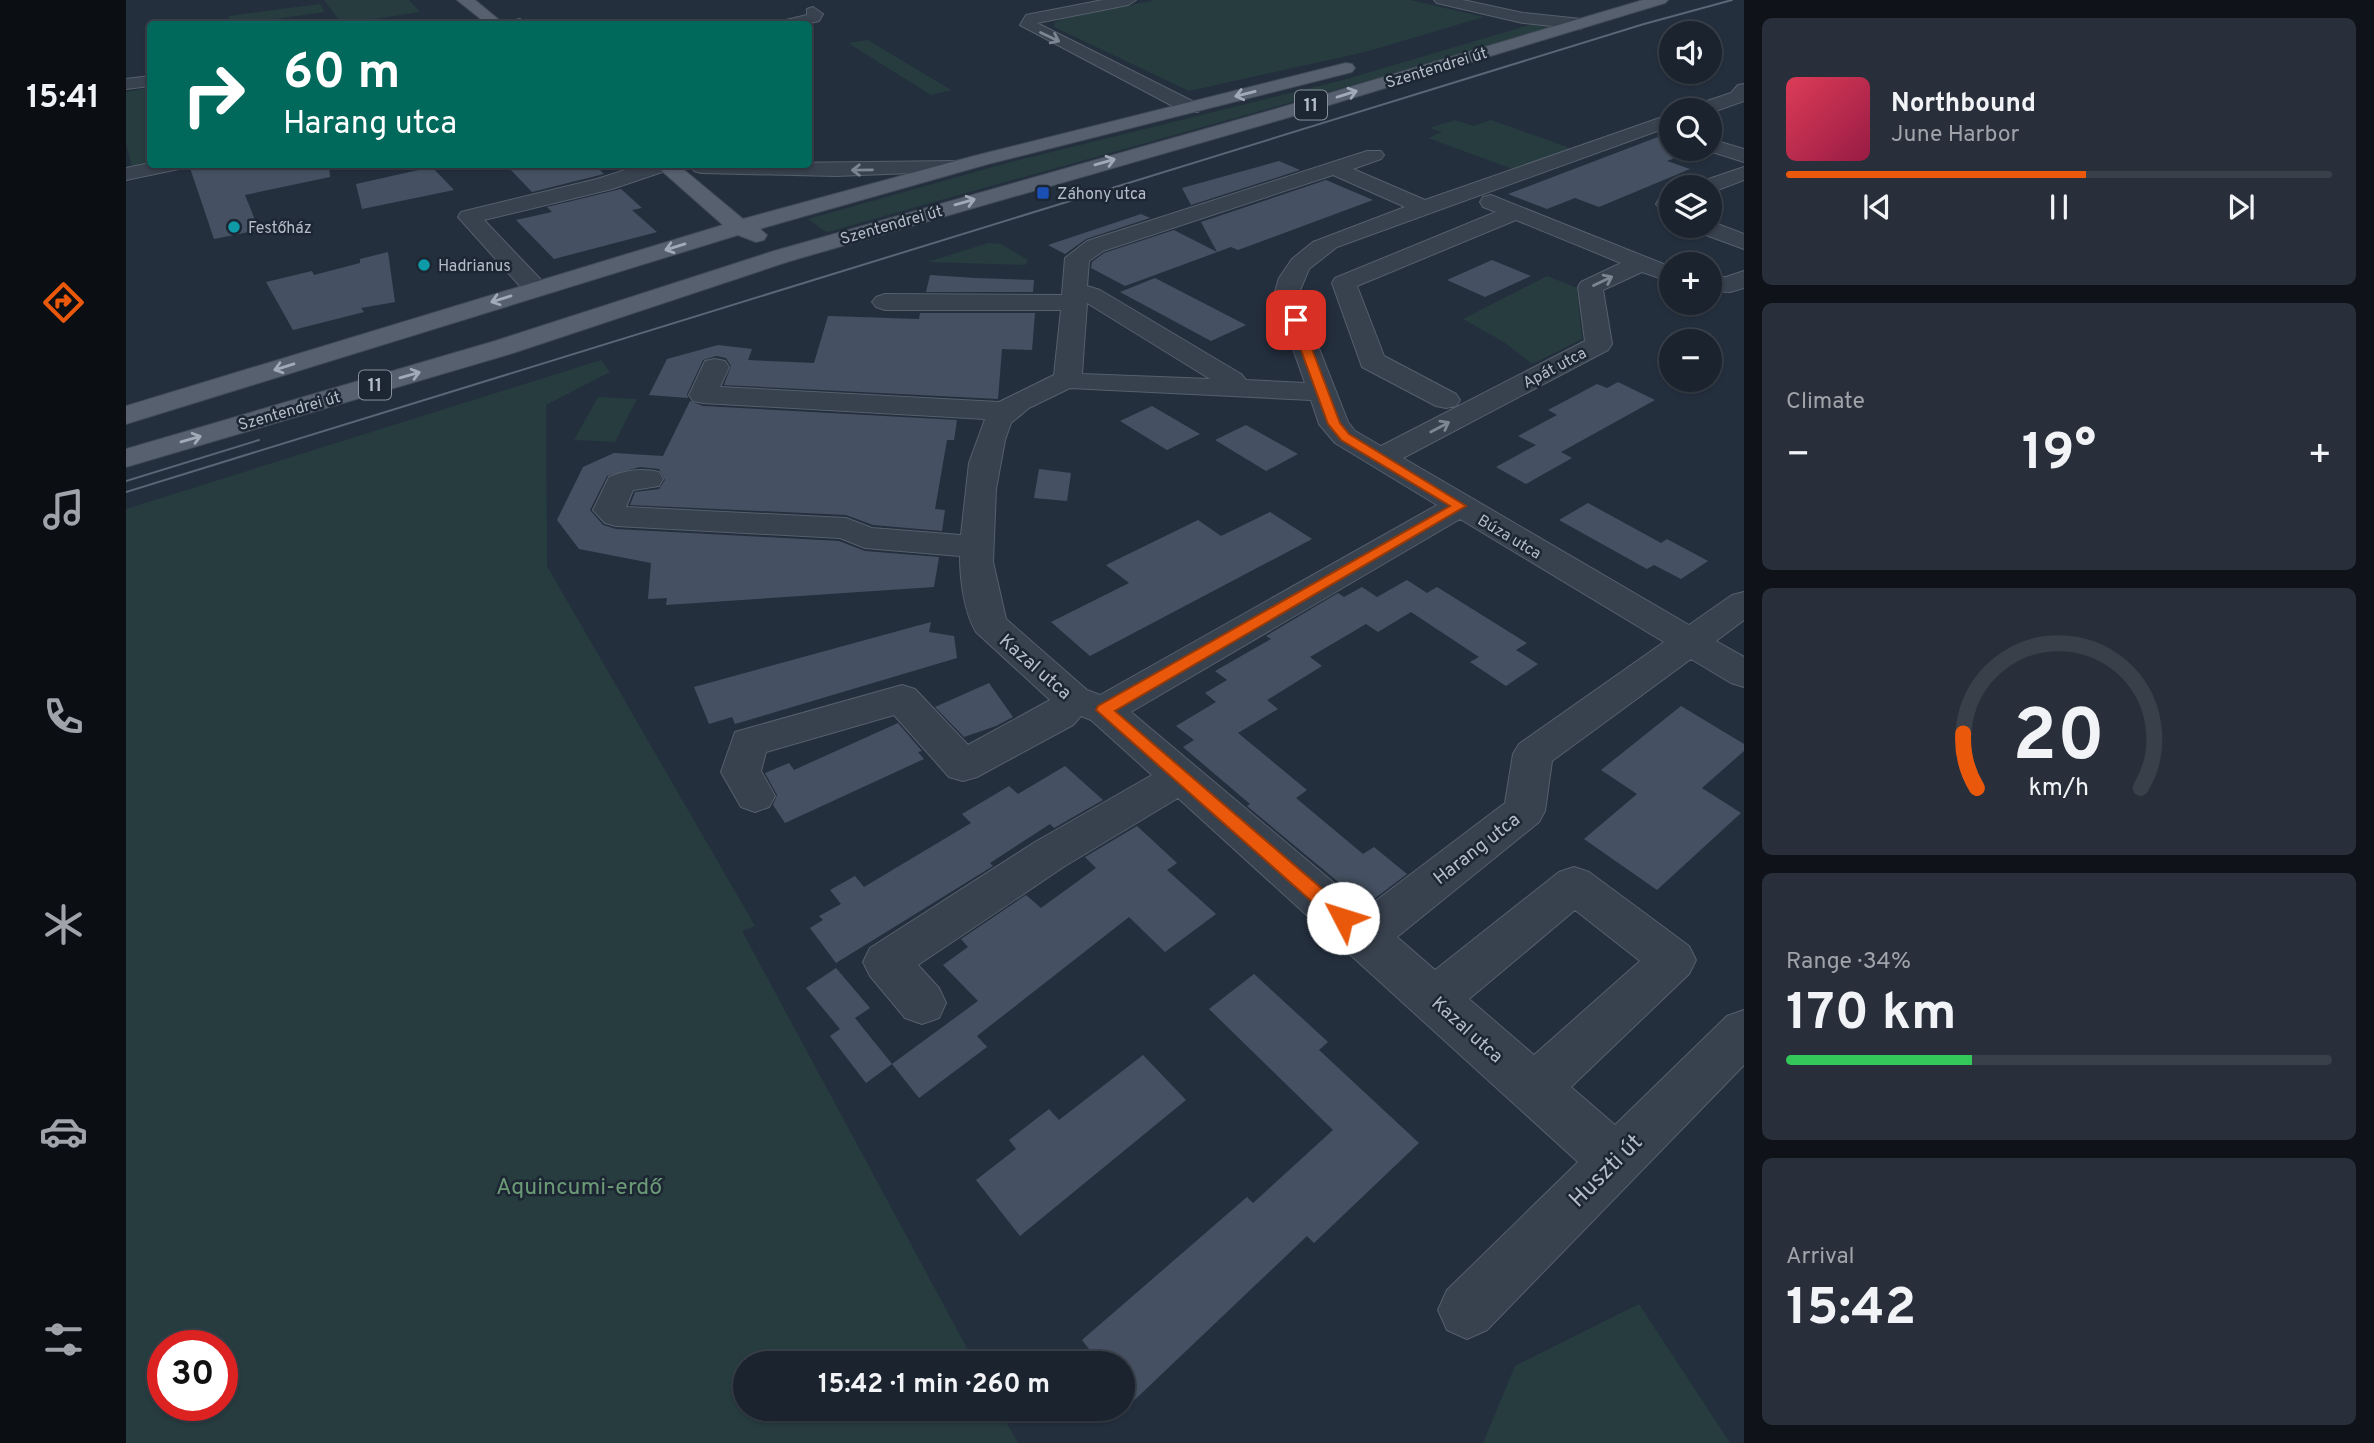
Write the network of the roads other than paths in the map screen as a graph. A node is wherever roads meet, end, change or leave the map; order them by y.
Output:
1 (466, 0) edge
2 (491, 0) edge
3 (1128, 0) edge
4 (1442, 0) edge
5 (1455, 0) edge
6 (1660, 0) edge
7 (1562, 8) joint
8 (813, 12) dead end
9 (1524, 19) junction
10 (492, 21) edge
11 (516, 21) edge
12 (800, 21) edge
13 (1581, 24) junction
14 (1484, 30) dead end
15 (1366, 63) dead end
16 (147, 82) edge
17 (126, 85) edge
18 (1744, 89) edge
19 (1722, 102) edge
20 (1191, 108) junction
21 (1659, 128) edge
22 (1722, 149) edge
23 (1374, 155) dead end
24 (1744, 156) edge
25 (955, 167) junction
26 (154, 168) edge
27 (655, 168) edge
28 (668, 168) edge
29 (703, 168) edge
30 (768, 168) edge
31 (1334, 168) junction
32 (126, 173) edge
33 (1744, 173) edge
34 (1722, 182) edge
35 (732, 190) dead end
36 (1468, 192) junction
37 (1424, 208) junction
38 (1516, 212) junction
39 (765, 221) junction
40 (740, 228) junction
41 (1722, 233) edge
42 (1744, 242) edge
43 (823, 243) junction
44 (1641, 263) junction
45 (740, 268) junction
46 (1659, 270) edge
47 (1295, 271) junction
48 (1744, 278) edge
49 (1345, 283) junction
50 (1722, 285) edge
51 (536, 289) junction
52 (1074, 296) junction
53 (885, 302) dead end
54 (715, 367) dead end
55 (1067, 379) junction
56 (1238, 389) junction
57 (1323, 392) junction
58 (1446, 400) dead end
59 (1004, 411) junction
60 (126, 415) edge
61 (126, 458) edge
62 (1379, 458) junction
63 (648, 479) dead end
64 (1460, 506) junction
65 (978, 547) junction
66 (1737, 614) edge
67 (1689, 641) junction
68 (1744, 674) edge
69 (1089, 705) junction
70 (1181, 777) junction
71 (755, 796) dead end
72 (1364, 936) junction
73 (1434, 999) junction
74 (922, 1003) dead end
75 (1744, 1032) edge
76 (1534, 1088) junction
77 (1615, 1160) junction
78 (1467, 1310) dead end

1 - 10 main road
2 - 11 main road
3 -> 20 street
4 - 9 street
5 - 7 street
6 - 13 main road, Szentendrei út / 11
7 - 9 main road, Szentendrei út
8 - 12 street
9 - 13 street
9 - 14 main road, Szentendrei út
43 -> 13 main road, Szentendrei út / 11
15 -> 20 main road, Szentendrei út / 11
16 - 17 street
18 - 19 street
20 - 25 main road, Szentendrei út / 11
21 - 36 street
22 - 24 street
23 - 31 street
25 -> 30 street
25 - 39 main road, Szentendrei út / 11
26 - 32 street
27 - 51 street
28 - 40 main road
29 - 35 main road
31 - 37 street
31 - 52 street
33 - 34 street
36 - 37 street
36 - 38 street
37 - 47 street
38 - 44 street
38 - 49 street
39 - 40 main road
39 - 43 main road
39 - 45 main road
40 -> 51 main road, 11
41 - 42 street
43 - 45 main road, Szentendrei út / 11
44 - 46 street
62 -> 44 street, Apát utca
61 -> 45 main road, Szentendrei út / 11
47 - 49 street
47 - 57 street, Búza utca
48 - 50 street
49 - 58 street
51 -> 60 main road, 11
52 - 53 street
52 - 55 street
52 - 56 street
54 - 59 street
55 - 56 street
55 - 59 street
56 - 57 street
57 - 62 street, Búza utca
59 - 65 street, Kazal utca
62 - 64 street, Búza utca
63 - 65 street
64 - 67 street, Búza utca
64 - 69 street
65 - 69 street, Kazal utca
66 - 67 street, Harang utca
67 - 68 street, Búza utca
67 - 72 street, Harang utca
69 - 70 street, Kazal utca
69 - 71 street
70 - 72 street, Kazal utca
70 - 74 street
72 - 73 street, Kazal utca
73 - 76 street, Kazal utca
73 - 76 street
75 - 77 street, Huszti út
76 - 77 street, Kazal utca
77 - 78 street, Huszti út

